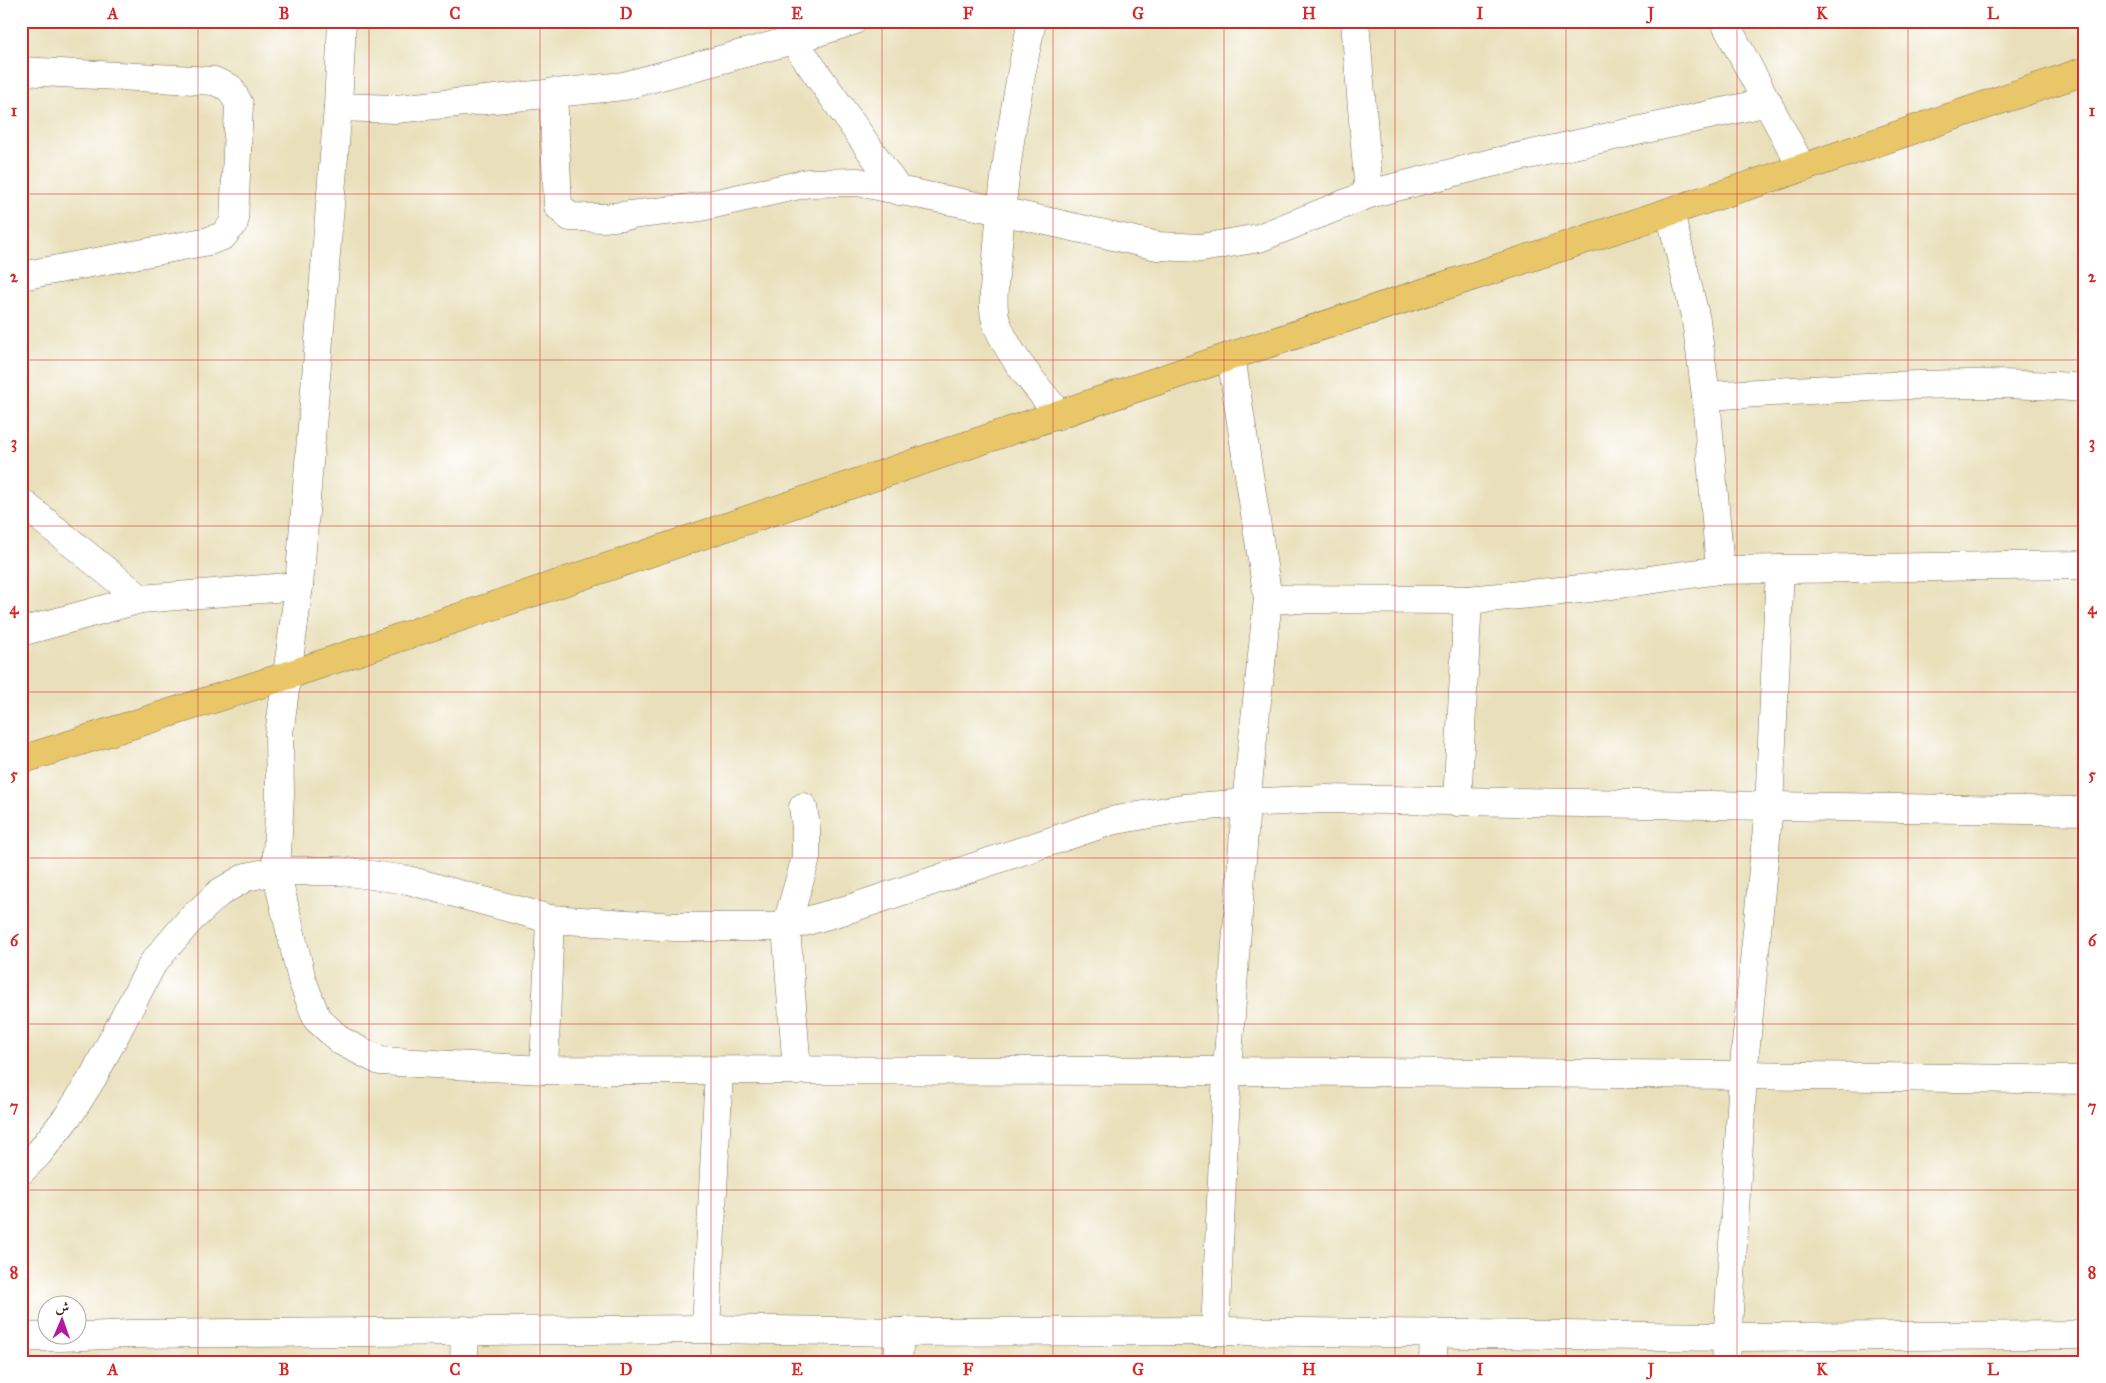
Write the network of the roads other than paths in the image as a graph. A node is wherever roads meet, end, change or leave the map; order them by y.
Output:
1 (342, 21) edge
2 (853, 21) edge
3 (1032, 21) edge
4 (1355, 21) edge
5 (1724, 21) edge
6 (792, 40) junction
7 (21, 71) edge
8 (2085, 71) edge
9 (554, 92) junction
10 (1768, 102) junction
11 (338, 107) junction
12 (1802, 168) junction
13 (899, 190) junction
14 (1369, 194) junction
15 (1001, 210) junction
16 (1670, 212) junction
17 (21, 276) edge
18 (1231, 356) junction
19 (2085, 388) edge
20 (1706, 396) junction
21 (1059, 415) junction
22 (21, 502) edge
23 (2085, 564) edge
24 (1780, 568) junction
25 (1720, 570) junction
26 (300, 586) junction
27 (141, 599) junction
28 (1268, 599) junction
29 (1468, 600) junction
30 (21, 632) edge
31 (286, 676) junction
32 (21, 760) edge
33 (1457, 802) junction
34 (1246, 803) junction
35 (803, 807) dead end
36 (1769, 807) junction
37 (2085, 811) edge
38 (276, 871) junction
39 (550, 919) junction
40 (786, 927) junction
41 (544, 1070) junction
42 (797, 1070) junction
43 (719, 1071) junction
44 (1227, 1071) junction
45 (1743, 1074) junction
46 (2085, 1080) edge
47 (21, 1172) edge
48 (706, 1329) junction
49 (465, 1330) junction
50 (1215, 1330) junction
51 (900, 1332) junction
52 (1434, 1333) junction
53 (2085, 1335) edge
54 (21, 1337) edge
55 (1727, 1349) edge
56 (464, 1362) edge
57 (898, 1362) edge
58 (1433, 1362) edge

1 - 11 street
2 - 6 street
3 - 15 street
4 - 14 street
5 - 10 street
6 - 9 street
6 - 13 street
7 - 17 street
8 - 12 highway
9 - 11 street
9 - 13 street
10 - 12 street
10 - 14 street
11 - 26 street
12 - 16 highway
13 - 15 street
14 - 15 street
15 - 21 street
16 - 18 highway
16 - 20 street
18 - 21 highway
18 - 28 street
19 - 20 street
20 - 25 street
21 - 31 highway
22 - 27 street
23 - 24 street
24 - 25 street
24 - 36 street
25 - 29 street
26 - 27 street
26 - 31 street
27 - 30 street
28 - 29 street
28 - 34 street
29 - 33 street
31 - 32 highway
31 - 38 street
33 - 34 street
33 - 36 street
34 - 40 street
34 - 44 street
35 - 40 street
36 - 37 street
36 - 45 street
38 - 39 street
38 - 41 street
38 - 47 street
39 - 40 street
39 - 41 street
40 - 42 street
41 - 43 street
42 - 43 street
42 - 44 street
43 - 48 street
44 - 45 street
44 - 50 street
45 - 46 street
45 - 55 street
48 - 49 street
48 - 51 street
49 - 54 street
49 - 56 street
50 - 51 street
50 - 52 street
51 - 57 street
52 - 55 street
52 - 58 street
53 - 55 street

